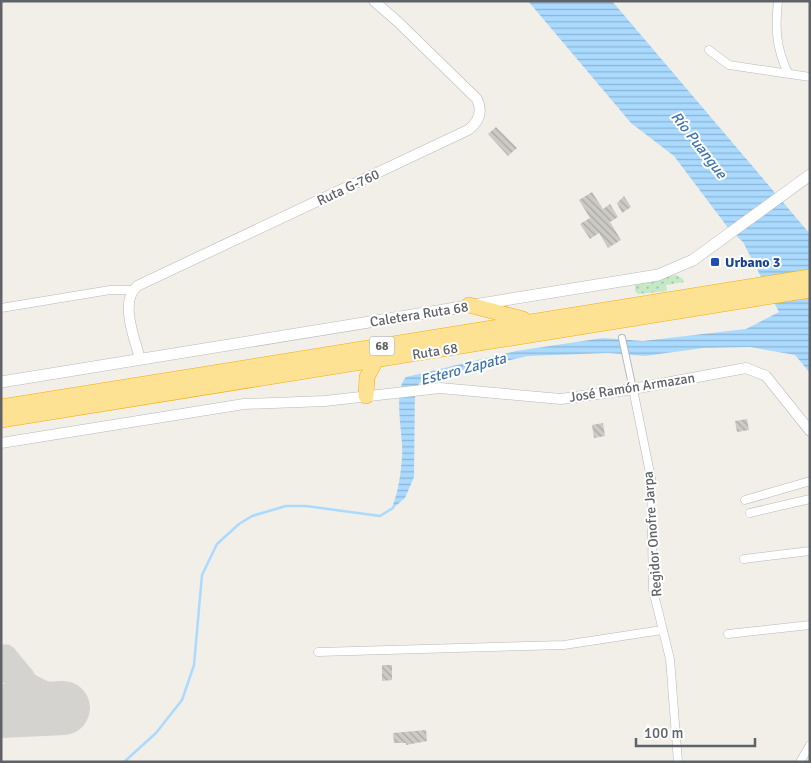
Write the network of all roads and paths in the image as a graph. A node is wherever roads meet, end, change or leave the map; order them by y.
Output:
1 (374, 1) edge
2 (778, 1) edge
3 (709, 50) dead end
4 (788, 73) junction
5 (810, 77) edge
6 (809, 175) edge
7 (810, 278) edge
8 (132, 290) junction
9 (810, 290) edge
10 (762, 291) junction
11 (469, 306) junction
12 (1, 308) edge
13 (539, 321) junction
14 (622, 338) dead end
15 (140, 359) junction
16 (376, 360) junction
17 (1, 382) edge
18 (633, 389) junction
19 (366, 396) junction
20 (1, 407) edge
21 (1, 420) edge
22 (810, 431) edge
23 (1, 443) edge
24 (810, 481) edge
25 (810, 499) edge
26 (745, 500) dead end
27 (750, 513) dead end
28 (810, 551) edge
29 (744, 559) dead end
30 (810, 625) edge
31 (662, 630) junction
32 (728, 634) dead end
33 (318, 652) dead end
34 (810, 745) edge
35 (678, 762) edge
36 (800, 762) edge

1 - 8 street, Ruta G-760
2 - 4 street
3 - 4 street
4 - 5 street
6 - 11 main road, Caletera Ruta 68
7 - 10 highway, Ruta 68 / 68
8 - 12 street
8 - 15 street
9 - 10 highway, Ruta 68 / 68
10 - 13 highway, Ruta 68 / 68
10 - 16 highway, Ruta 68 / 68
11 - 13 highway
11 - 15 main road, Caletera Ruta 68
13 - 20 highway, Ruta 68 / 68
14 - 18 street, Regidor Onofre Jarpa
15 - 17 main road, Caletera Ruta 68
16 - 19 highway
16 - 21 highway, Ruta 68 / 68
18 - 19 street, José Ramón Armazan
18 - 22 street, José Ramón Armazan
18 - 31 street, Regidor Onofre Jarpa
19 - 23 street
24 - 26 street
25 - 27 street
28 - 29 street
30 - 32 street
31 - 33 street
31 - 35 street, Regidor Onofre Jarpa
34 - 36 street

